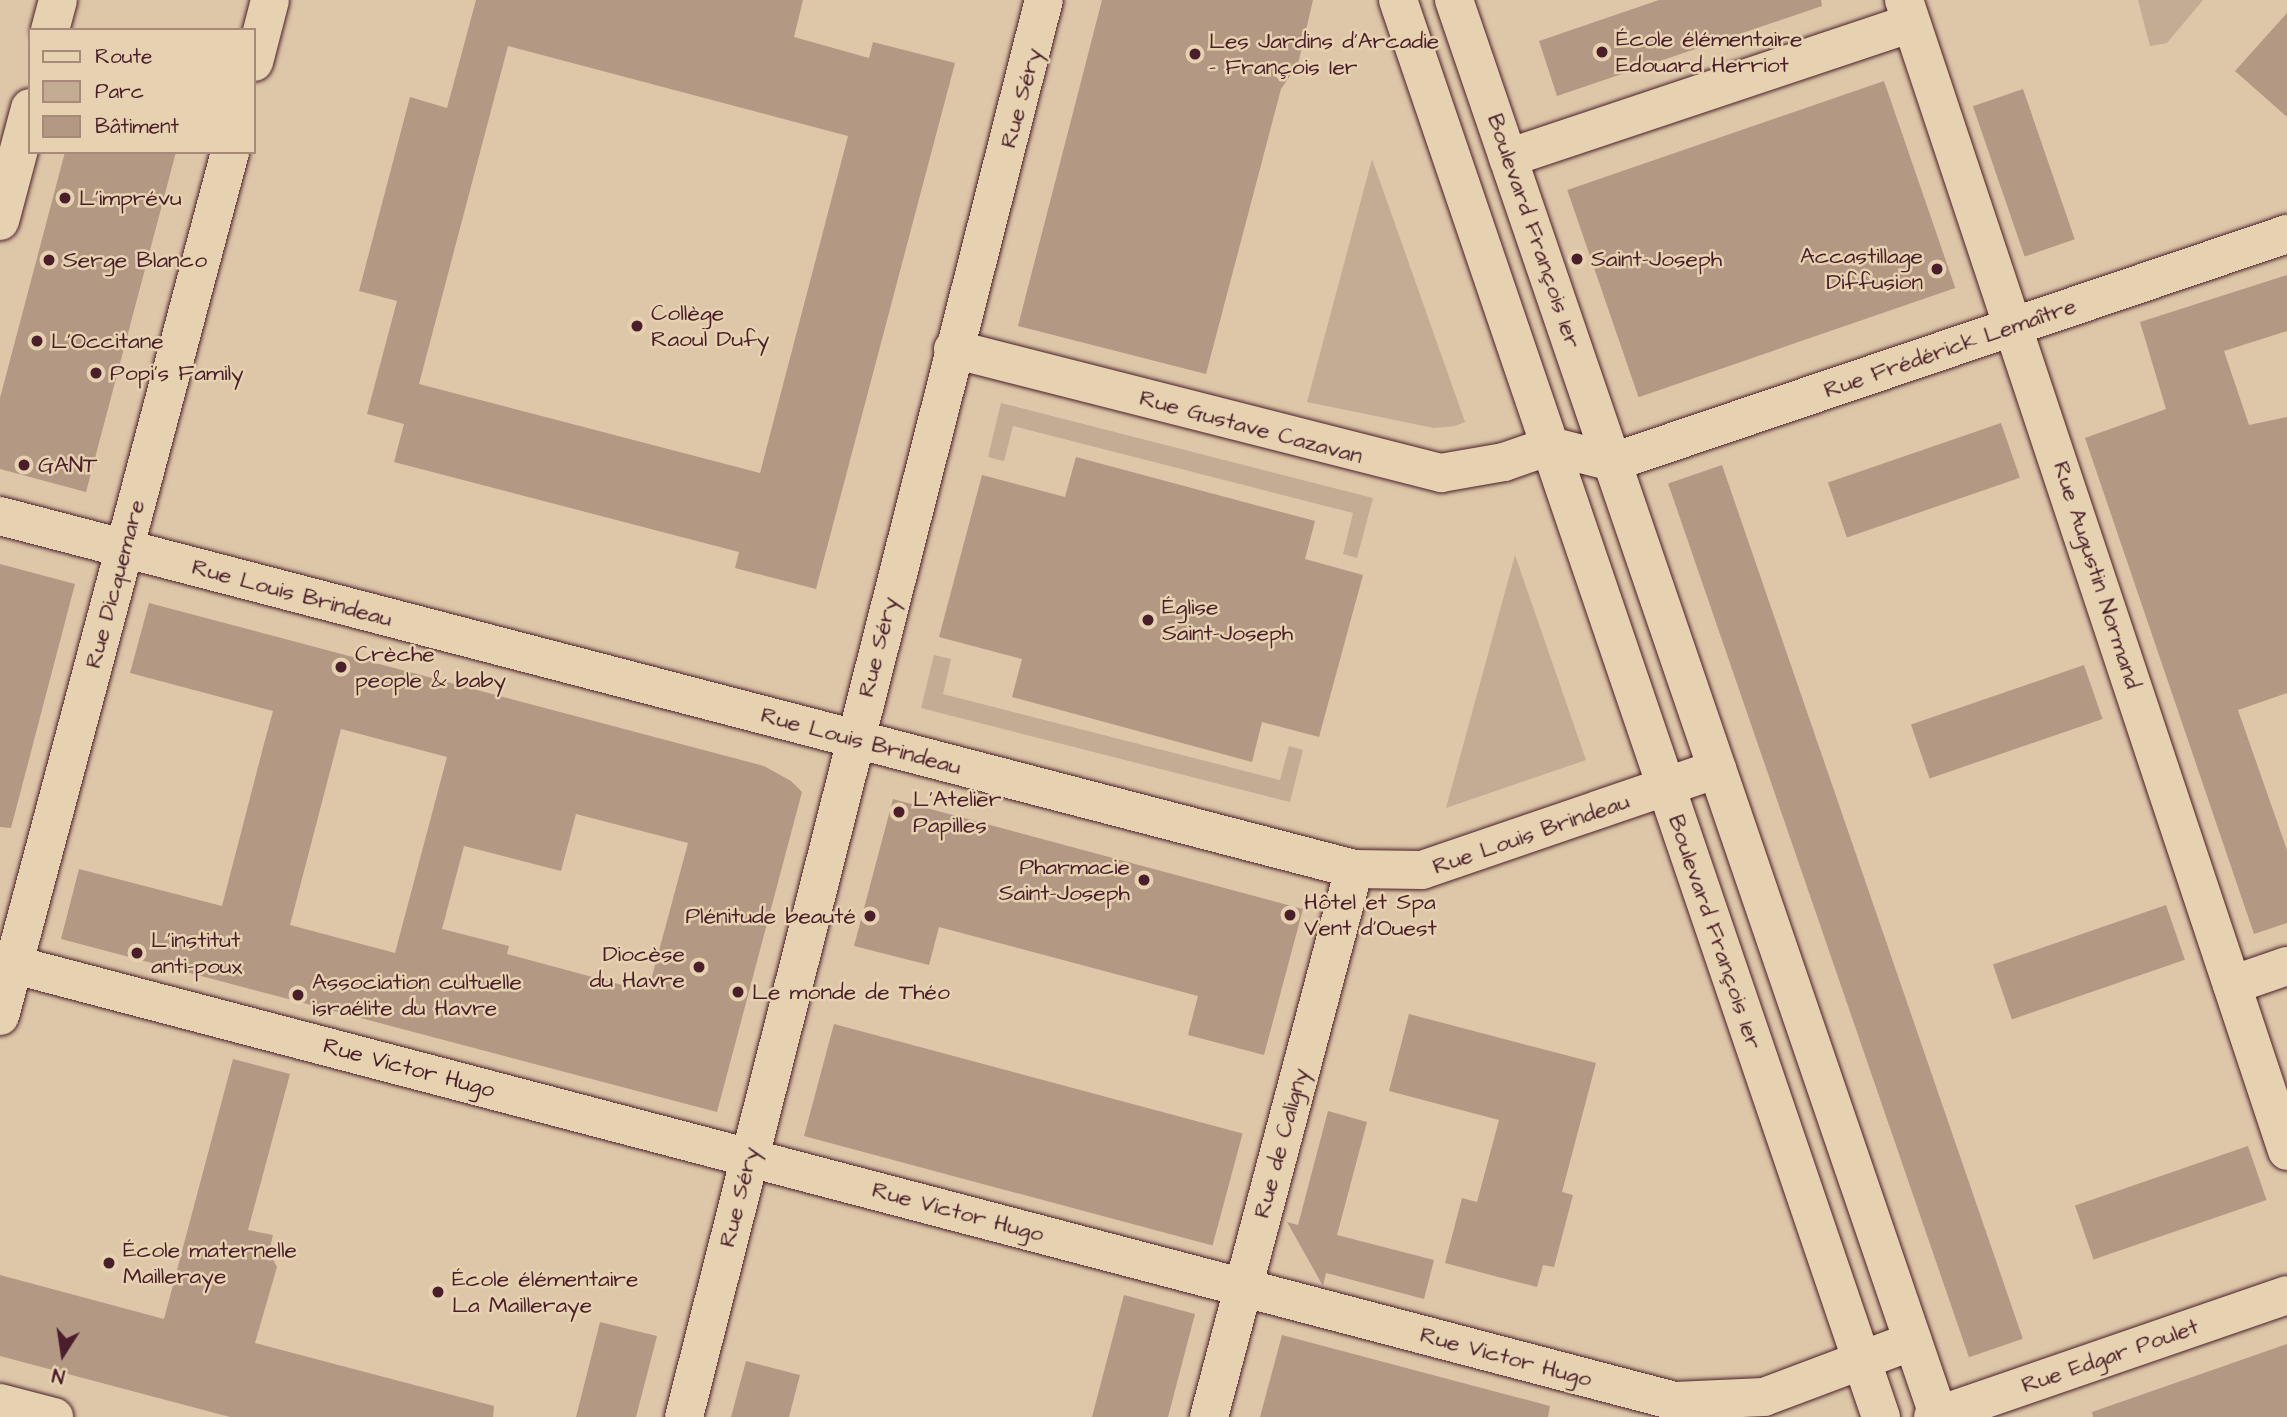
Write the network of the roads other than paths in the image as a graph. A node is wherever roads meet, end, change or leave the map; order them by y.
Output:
1 (58, 0) edge
2 (270, 0) edge
3 (1044, 0) edge
4 (1398, 0) edge
5 (1454, 0) edge
6 (1907, 11) edge
7 (51, 28) edge
8 (256, 54) edge
9 (28, 115) edge
10 (229, 154) edge
11 (1508, 158) junction
12 (0, 220) edge
13 (2287, 234) edge
14 (2014, 326) junction
15 (953, 349) junction
16 (1549, 446) junction
17 (1613, 462) junction
18 (0, 516) edge
19 (124, 549) junction
20 (855, 740) junction
21 (1717, 769) junction
22 (1666, 788) junction
23 (1354, 870) junction
24 (7, 963) edge
25 (2287, 966) edge
26 (2232, 985) junction
27 (0, 1016) edge
28 (2287, 1151) edge
29 (749, 1157) junction
30 (1243, 1287) junction
31 (2287, 1294) edge
32 (1913, 1342) junction
33 (1862, 1360) junction
34 (0, 1403) edge
35 (1937, 1416) edge
36 (54, 1417) edge
37 (684, 1417) edge
38 (1209, 1417) edge
39 (1881, 1417) edge

1 - 7 street
2 - 8 street
3 - 15 street, Rue Séry
4 - 16 street, Boulevard François 1er
5 - 11 street, Boulevard François 1er
6 - 11 street
6 - 14 street, Rue Augustin Normand
9 - 12 street
10 - 19 street, Rue Dicquemare
11 - 17 street, Boulevard François 1er
13 - 14 street, Rue Frédérick Lemaître
14 - 17 street, Rue Frédérick Lemaître
14 - 26 street, Rue Augustin Normand
15 - 16 street, Rue Gustave Cazavan
15 - 20 street, Rue Séry
16 - 17 street
16 - 22 street, Boulevard François 1er
17 - 21 street, Boulevard François 1er
18 - 19 street, Rue Louis Brindeau
19 - 20 street, Rue Louis Brindeau
19 - 24 street, Rue Dicquemare
20 - 23 street, Rue Louis Brindeau
20 - 29 street, Rue Séry
21 - 22 street, Rue Louis Brindeau
21 - 32 street, Boulevard François 1er
22 - 23 street, Rue Louis Brindeau
22 - 33 street, Boulevard François 1er
23 - 30 street, Rue de Caligny
24 - 27 street, Rue Dicquemare
24 - 29 street, Rue Victor Hugo
25 - 26 street
26 - 28 street, Rue Augustin Normand
29 - 30 street, Rue Victor Hugo
29 - 37 street, Rue Séry
30 - 33 street, Rue Victor Hugo
30 - 38 street, Rue de Caligny
31 - 35 street, Rue Edgar Poulet
32 - 33 street, Rue Victor Hugo
32 - 35 street, Boulevard François 1er
33 - 39 street, Boulevard François 1er
34 - 36 street

